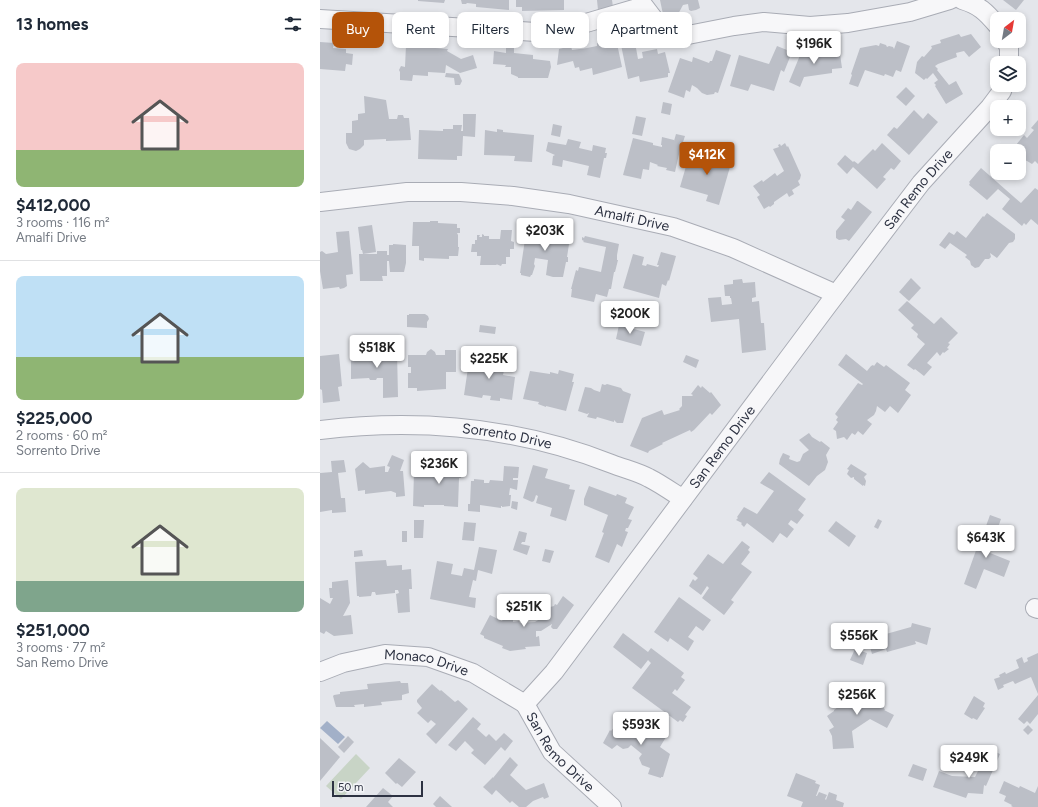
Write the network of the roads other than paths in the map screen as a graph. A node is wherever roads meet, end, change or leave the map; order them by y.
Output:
1 (961, 0) edge
2 (644, 3) edge
3 (990, 17) edge
4 (320, 19) edge
5 (1001, 92) edge
6 (320, 202) edge
7 (836, 294) junction
8 (320, 430) edge
9 (683, 499) junction
10 (320, 672) edge
11 (525, 704) junction
12 (612, 807) edge

1 - 2 street
1 - 3 street
2 - 4 street
5 - 7 street, San Remo Drive
6 - 7 street, Amalfi Drive
7 - 9 street, San Remo Drive
8 - 9 street, Sorrento Drive
9 - 11 street, San Remo Drive
10 - 11 street, Monaco Drive
11 - 12 street, San Remo Drive

